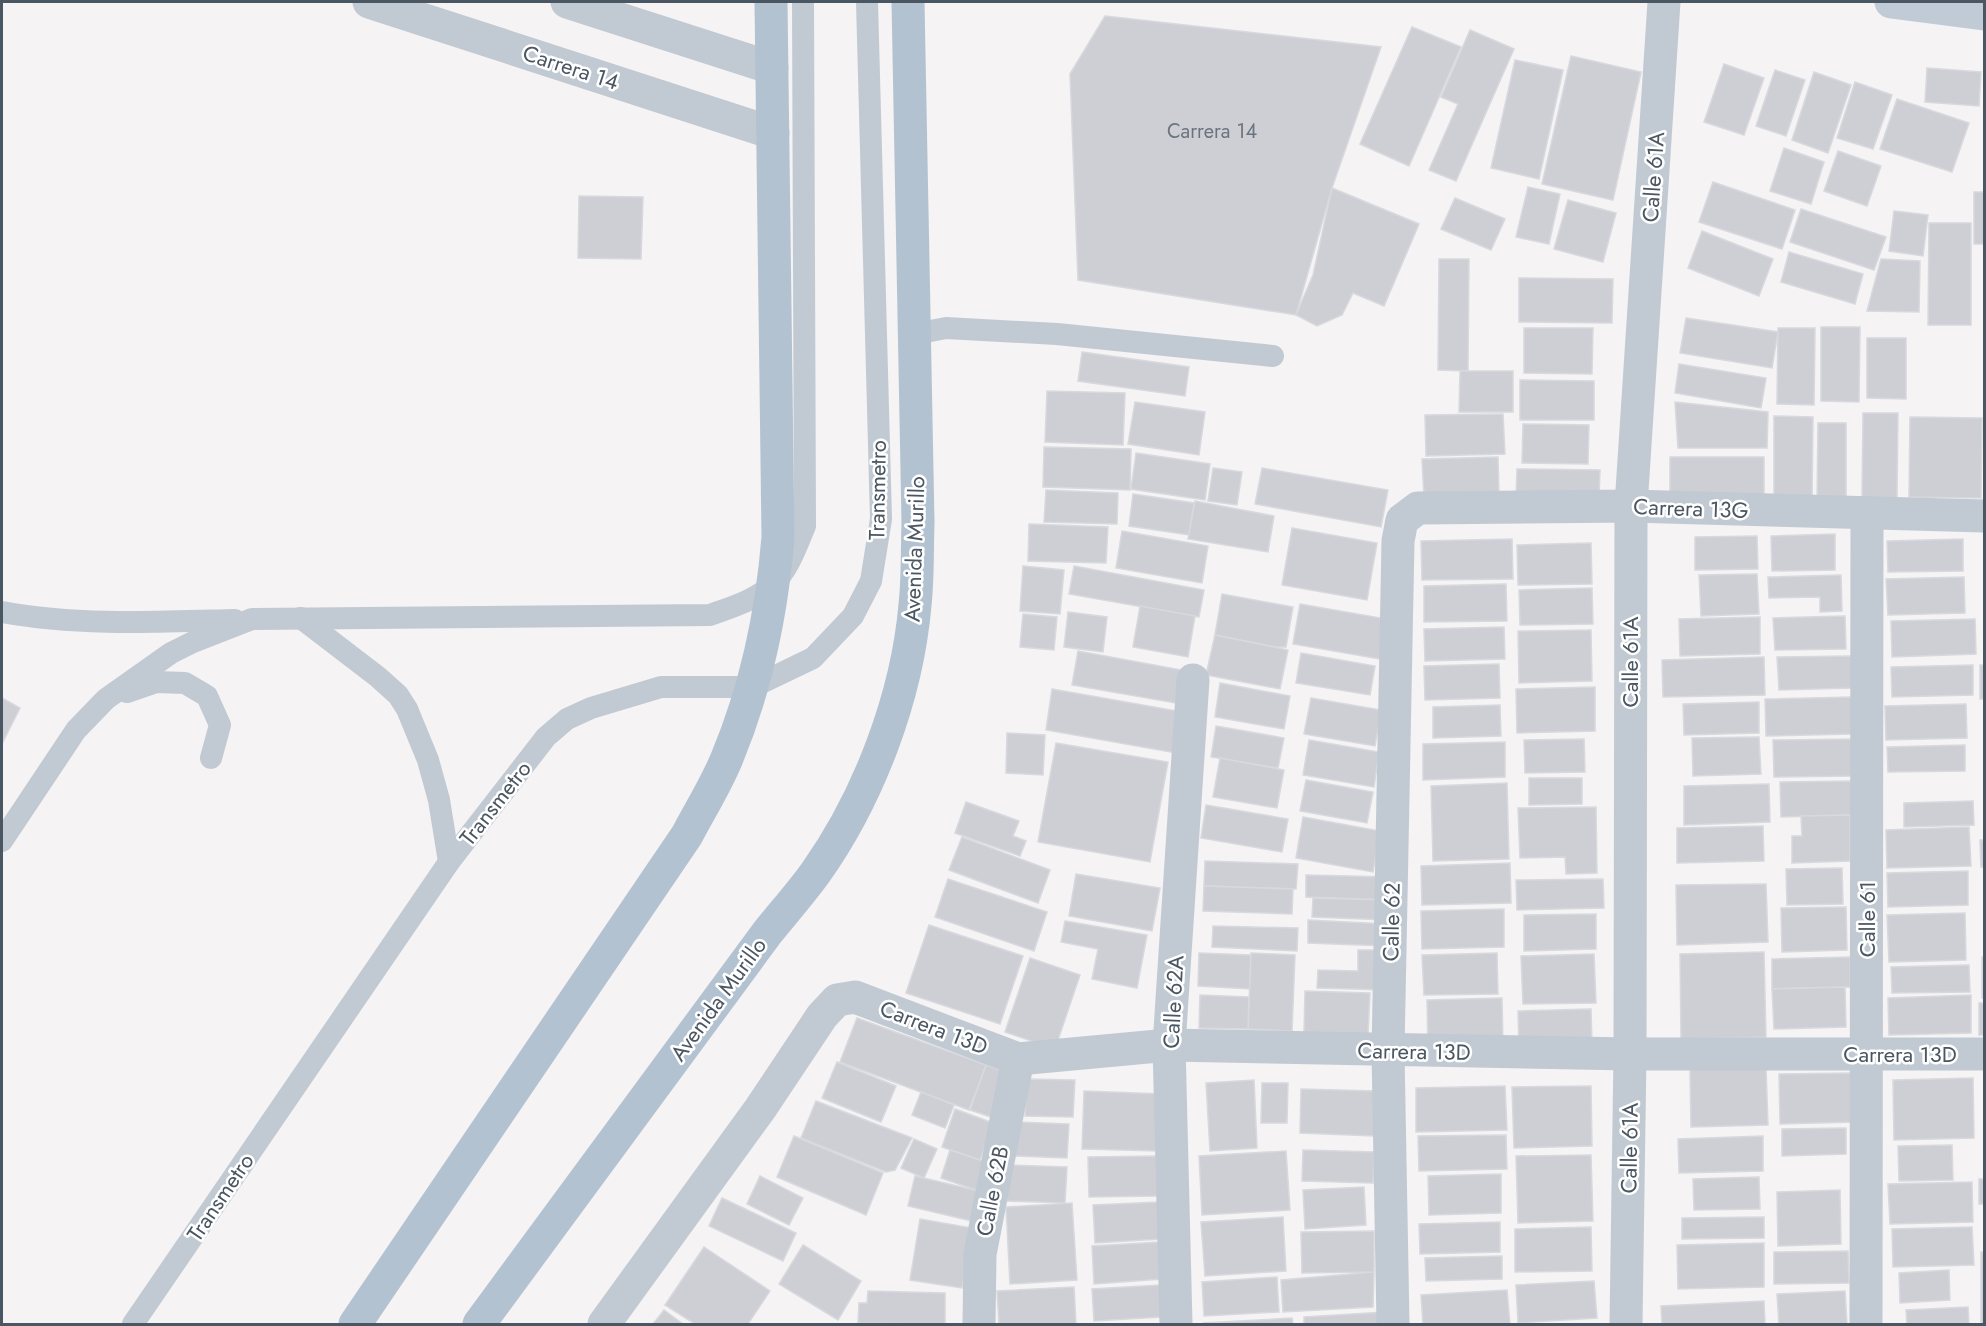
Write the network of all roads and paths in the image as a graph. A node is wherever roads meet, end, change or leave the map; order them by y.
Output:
1 (369, 2) edge
2 (567, 2) edge
3 (771, 2) edge
4 (803, 2) edge
5 (867, 2) edge
6 (908, 2) edge
7 (1664, 2) edge
8 (1891, 2) edge
9 (1984, 14) edge
10 (772, 68) junction
11 (773, 133) junction
12 (915, 333) junction
13 (1273, 356) dead end
14 (1631, 506) junction
15 (1867, 513) junction
16 (1984, 516) edge
17 (1402, 520) joint
18 (774, 583) junction
19 (2, 612) edge
20 (302, 618) junction
21 (252, 619) junction
22 (1193, 680) dead end
23 (753, 687) junction
24 (106, 699) junction
25 (211, 758) dead end
26 (2, 841) edge
27 (449, 862) junction
28 (1169, 1045) junction
29 (1388, 1051) junction
30 (1630, 1054) junction
31 (1867, 1054) junction
32 (1984, 1054) edge
33 (1018, 1059) junction
34 (133, 1324) edge
35 (355, 1324) edge
36 (479, 1324) edge
37 (604, 1324) edge
38 (980, 1324) edge
39 (1176, 1324) edge
40 (1393, 1324) edge
41 (1626, 1324) edge
42 (1866, 1324) edge

1 - 11 street, Carrera 14
2 - 10 street
3 - 10 main road
4 - 18 lane
5 - 23 lane, Transmetro
6 - 12 main road, Avenida Murillo
7 - 14 street, Calle 61A
8 - 9 main road
10 - 11 main road
11 - 18 main road
12 - 13 lane
12 - 36 main road, Avenida Murillo
14 - 15 street, Carrera 13G
14 - 17 street, Carrera 13G
14 - 30 street, Calle 61A
15 - 16 street, Carrera 13G
15 - 31 street, Calle 61
17 - 29 street, Calle 62
18 - 20 lane
18 - 23 main road
19 - 21 lane
20 - 21 lane
20 - 27 lane, Transmetro
21 - 24 lane
22 - 28 street, Calle 62A
23 - 27 lane, Transmetro
23 - 35 main road
24 - 25 lane
24 - 26 lane
27 - 34 lane, Transmetro
28 - 29 street, Carrera 13D
28 - 33 street, Carrera 13D
28 - 39 street, Calle 62A
29 - 30 street, Carrera 13D
29 - 40 street, Calle 62
30 - 31 street, Carrera 13D
30 - 41 street, Calle 61A
31 - 32 street, Carrera 13D
31 - 42 street, Calle 61
33 - 37 street, Carrera 13D
33 - 38 street, Calle 62B

